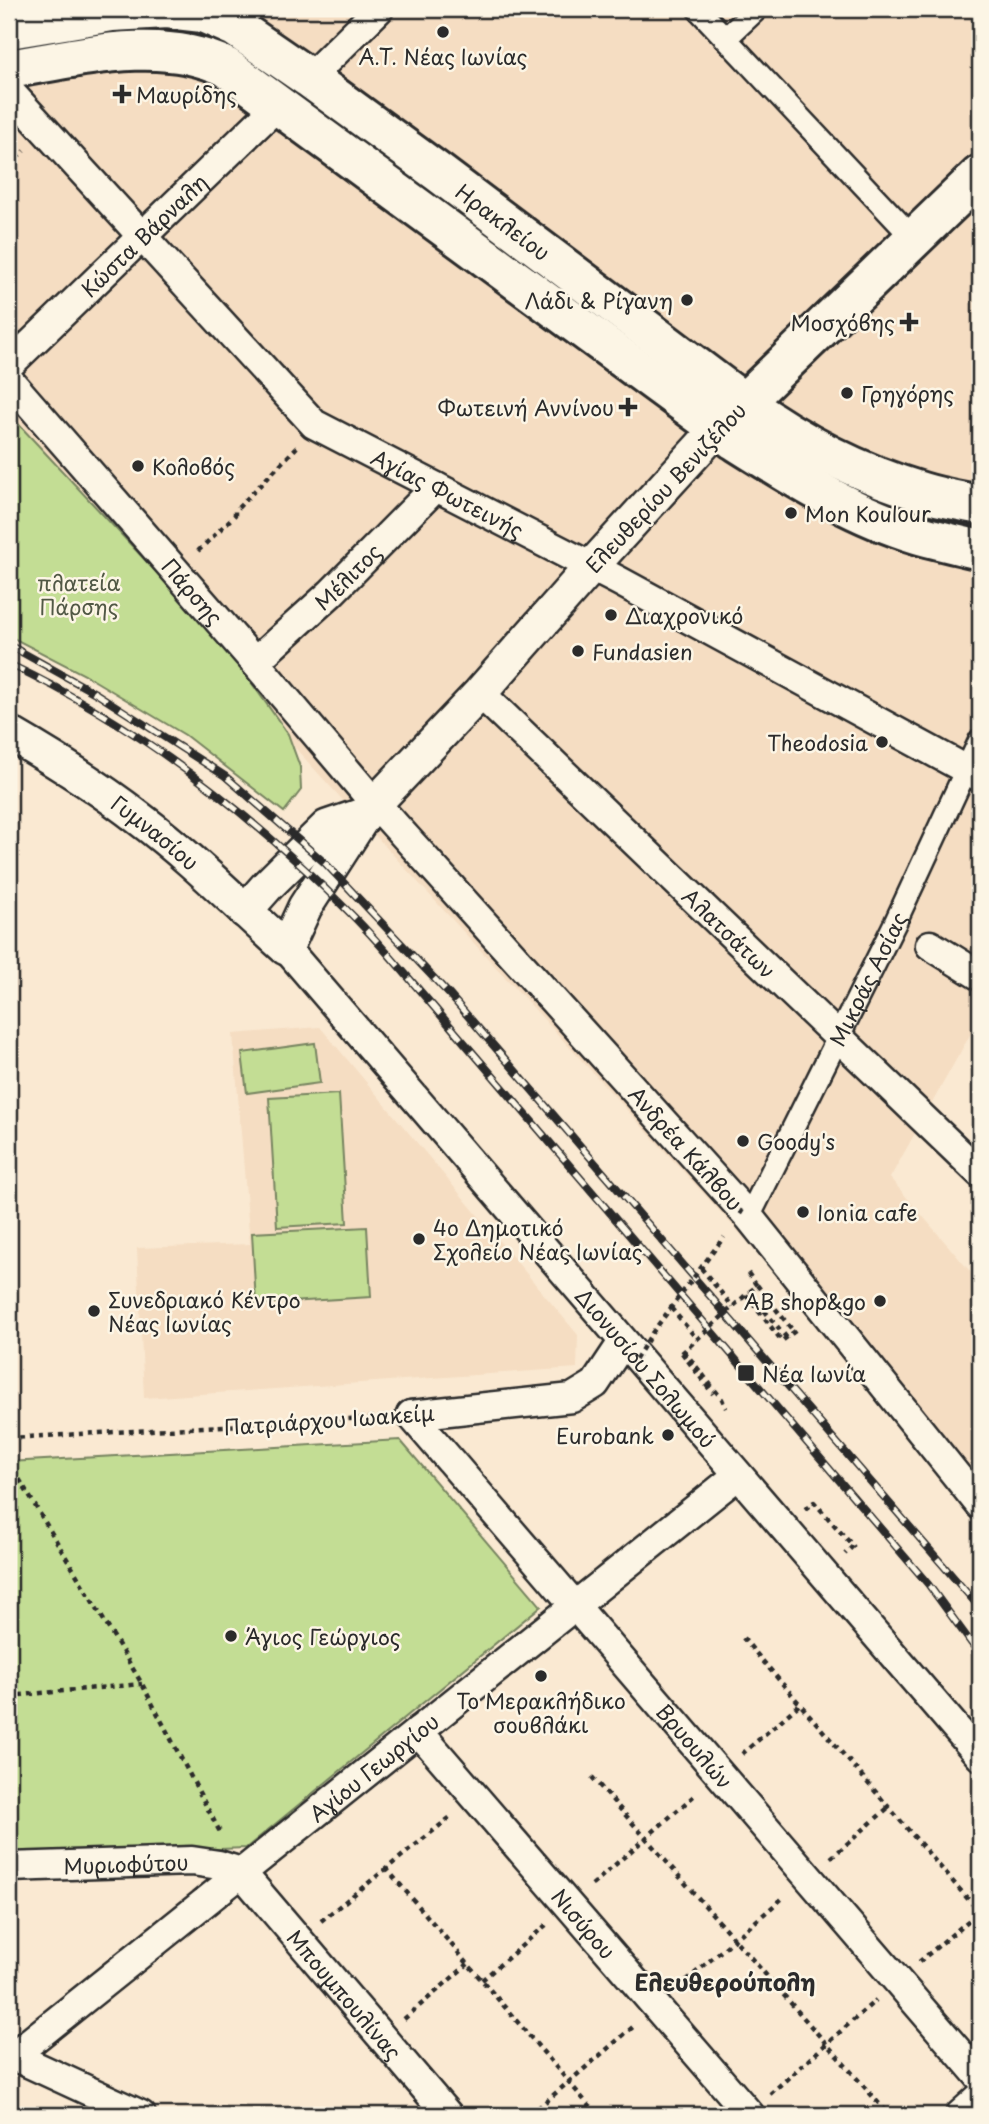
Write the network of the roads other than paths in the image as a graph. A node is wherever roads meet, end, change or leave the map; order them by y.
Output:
1 (379, 9) edge
2 (698, 9) edge
3 (757, 9) edge
4 (202, 11) edge
5 (9, 29) edge
6 (726, 38) junction
7 (214, 61) junction
8 (9, 69) edge
9 (309, 79) junction
10 (9, 91) edge
11 (279, 104) junction
12 (980, 175) edge
13 (142, 237) junction
14 (914, 239) junction
15 (9, 365) edge
16 (9, 380) edge
17 (743, 402) junction
18 (717, 429) junction
19 (436, 487) junction
20 (980, 505) edge
21 (980, 550) edge
22 (591, 566) junction
23 (255, 662) junction
24 (480, 693) junction
25 (9, 733) edge
26 (980, 740) edge
27 (973, 774) edge
28 (370, 809) junction
29 (245, 911) junction
30 (930, 945) dead end
31 (286, 948) junction
32 (980, 976) edge
33 (839, 1037) junction
34 (980, 1173) edge
35 (745, 1213) junction
36 (629, 1350) junction
37 (411, 1415) joint
38 (738, 1475) junction
39 (980, 1505) edge
40 (575, 1606) junction
41 (418, 1731) junction
42 (980, 1756) edge
43 (9, 1867) edge
44 (241, 1872) junction
45 (10, 2056) edge
46 (980, 2077) edge
47 (980, 2097) edge
48 (749, 2114) edge
49 (141, 2115) edge
50 (448, 2115) edge
51 (960, 2115) edge

1 - 9 street
2 - 6 street
3 - 6 street
4 - 5 main road, Ηρακλείου
4 - 7 street
4 - 9 main road, Ηρακλείου
6 - 14 street
7 - 8 main road, Ηρακλείου
7 - 11 main road, Ηρακλείου
9 - 17 main road, Ηρακλείου
10 - 13 street, Αγίας Φωτεινής
11 - 13 street, Κώστα Βάρναλη
11 - 18 main road, Ηρακλείου
12 - 14 main road, Ελευθερίου Βενιζέλου
13 - 15 street, Κώστα Βάρναλη
13 - 19 street, Αγίας Φωτεινής
14 - 17 main road, Ελευθερίου Βενιζέλου
16 - 23 street, Πάρσης
17 - 18 main road, Ελευθερίου Βενιζέλου
17 - 20 main road, Ηρακλείου
18 - 21 main road, Ηρακλείου
18 - 22 street, Ελευθερίου Βενιζέλου
19 - 22 street, Αγίας Φωτεινής
19 - 23 street, Μέλιτος
22 - 24 street, Ελευθερίου Βενιζέλου
22 - 27 street, Αγίας Φωτεινής
23 - 28 street, Πάρσης
24 - 28 street, Ελευθερίου Βενιζέλου
24 - 33 street, Αλατσάτων
25 - 29 street, Γυμνασίου
26 - 27 street, Μικράς Ασίας
27 - 33 street, Μικράς Ασίας
28 - 29 street, Ελευθερίου Βενιζέλου
28 - 31 street, Ελευθερίου Βενιζέλου
28 - 35 street, Ανδρέα Κάλβου
29 - 31 street, Γυμνασίου
30 - 32 street
31 - 36 street, Διονυσίου Σολωμού
33 - 34 street, Αλατσάτων
33 - 35 street, Μικράς Ασίας
35 - 39 street, Ανδρέα Κάλβου
36 - 37 street, Πατριάρχου Ιωακείμ
36 - 38 street, Διονυσίου Σολωμού
37 - 40 street, Βρυουλών
38 - 40 street, Αγίου Γεωργίου
38 - 42 street, Διονυσίου Σολωμού
40 - 41 street, Αγίου Γεωργίου
40 - 46 street, Βρυουλών
41 - 44 street, Αγίου Γεωργίου
41 - 48 street, Νισύρου
43 - 44 street, Μυριοφύτου
44 - 45 street, Αγίου Γεωργίου
44 - 50 street, Μπουμπουλίνας
45 - 49 street
47 - 51 street

